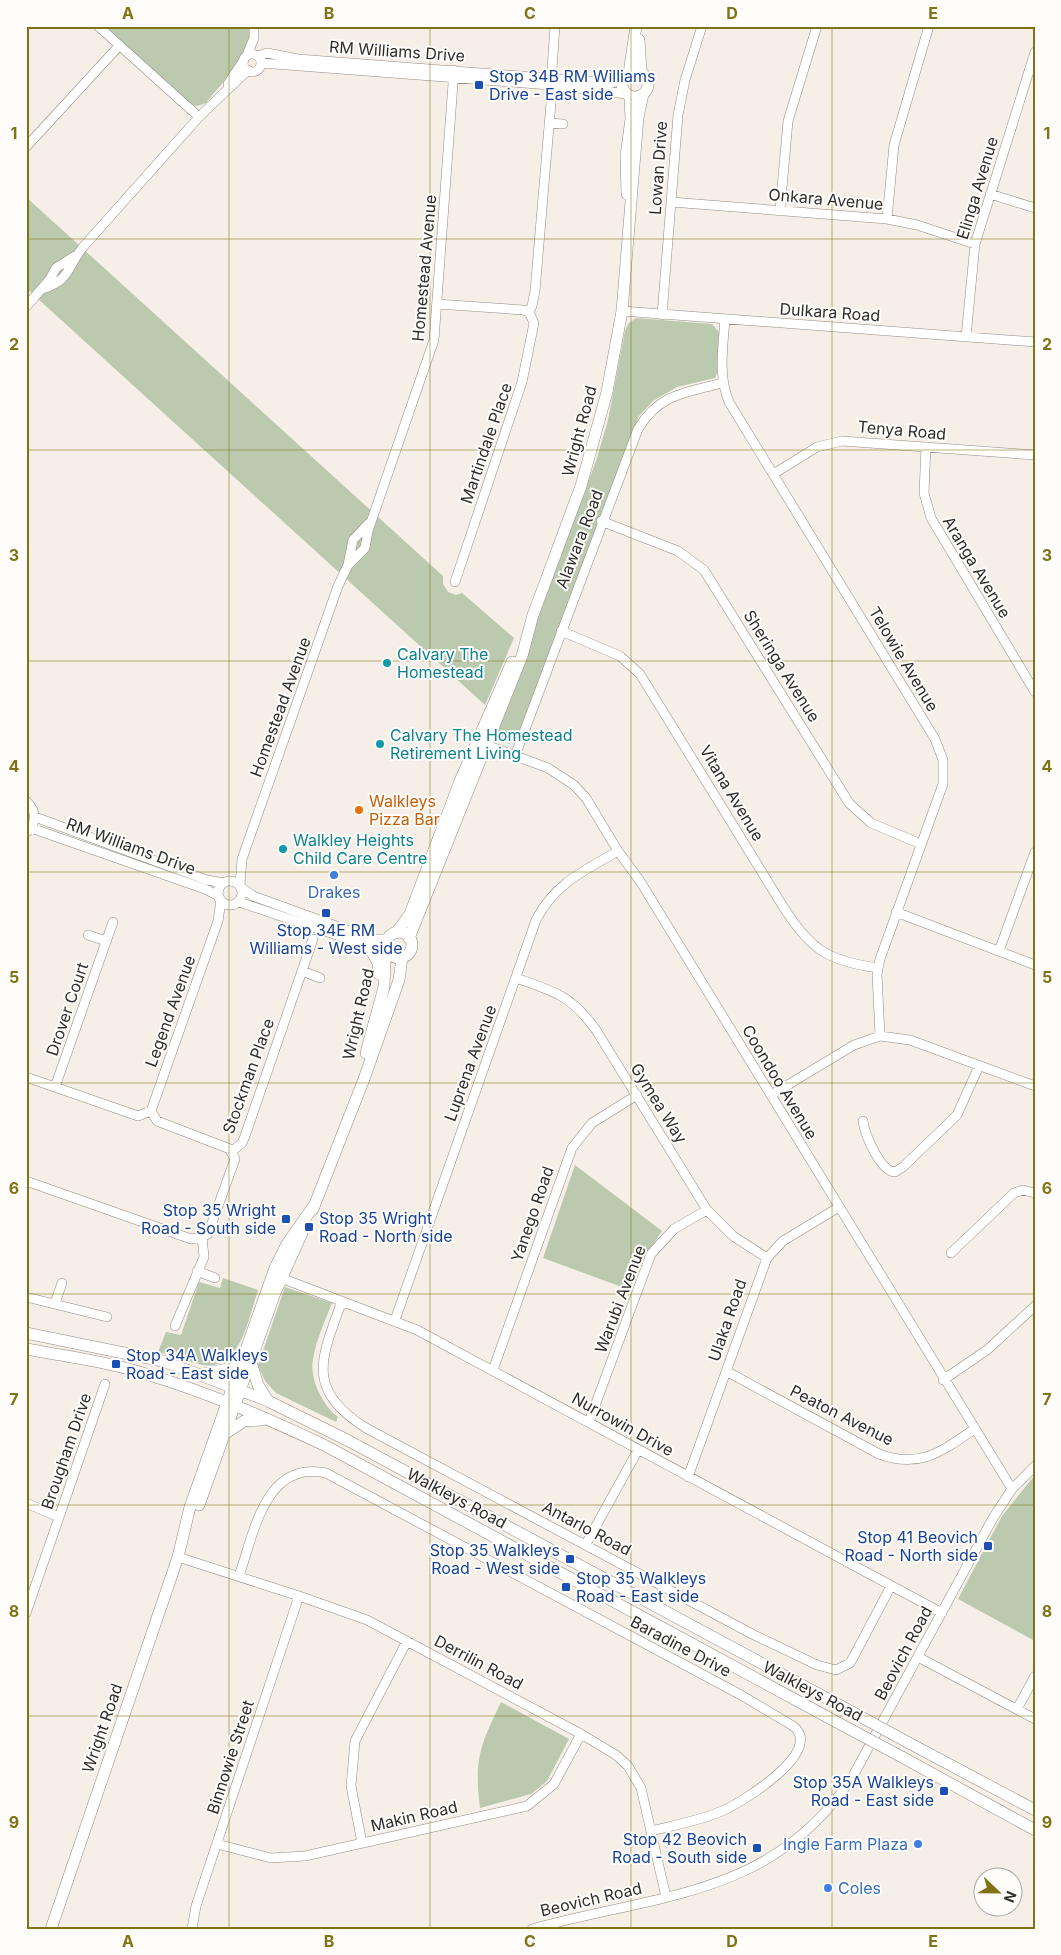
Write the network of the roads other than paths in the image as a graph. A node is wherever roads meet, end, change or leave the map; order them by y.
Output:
1 (98, 26) edge
2 (254, 26) edge
3 (555, 26) edge
4 (636, 26) edge
5 (641, 26) edge
6 (702, 26) edge
7 (816, 26) edge
8 (929, 26) edge
9 (119, 46) junction
10 (1035, 52) edge
11 (254, 58) junction
12 (248, 70) junction
13 (641, 72) junction
14 (453, 74) junction
15 (626, 76) junction
16 (551, 81) junction
17 (220, 94) junction
18 (643, 94) junction
19 (628, 95) junction
20 (550, 103) dead end
21 (199, 117) junction
22 (549, 123) junction
23 (563, 124) dead end
24 (26, 147) edge
25 (990, 194) junction
26 (671, 202) junction
27 (1035, 208) edge
28 (780, 210) junction
29 (887, 218) junction
30 (629, 223) junction
31 (975, 244) junction
32 (76, 256) junction
33 (42, 289) junction
34 (437, 304) junction
35 (26, 306) edge
36 (622, 311) junction
37 (528, 312) junction
38 (662, 315) junction
39 (725, 319) junction
40 (966, 337) junction
41 (1035, 342) edge
42 (723, 383) junction
43 (926, 447) junction
44 (1035, 455) edge
45 (775, 473) junction
46 (372, 519) junction
47 (602, 521) junction
48 (348, 565) junction
49 (455, 582) dead end
50 (560, 630) junction
51 (1035, 692) edge
52 (482, 743) junction
53 (515, 756) junction
54 (26, 802) edge
55 (35, 817) junction
56 (29, 831) edge
57 (921, 844) junction
58 (618, 851) junction
59 (1035, 852) edge
60 (242, 859) junction
61 (226, 882) junction
62 (241, 886) junction
63 (220, 898) junction
64 (236, 903) junction
65 (896, 912) junction
66 (218, 921) junction
67 (113, 922) dead end
68 (88, 935) dead end
69 (410, 938) junction
70 (313, 939) dead end
71 (106, 941) junction
72 (390, 943) junction
73 (369, 946) junction
74 (999, 951) junction
75 (402, 958) junction
76 (1035, 965) edge
77 (878, 968) junction
78 (302, 971) junction
79 (320, 978) dead end
80 (516, 978) junction
81 (370, 1033) junction
82 (880, 1036) junction
83 (979, 1066) junction
84 (26, 1077) edge
85 (360, 1084) junction
86 (1035, 1086) edge
87 (55, 1087) junction
88 (637, 1095) junction
89 (771, 1095) junction
90 (151, 1111) junction
91 (863, 1121) dead end
92 (231, 1152) junction
93 (26, 1181) edge
94 (1035, 1193) edge
95 (315, 1204) junction
96 (839, 1207) junction
97 (707, 1210) junction
98 (202, 1237) junction
99 (951, 1252) dead end
100 (767, 1258) junction
101 (197, 1271) junction
102 (215, 1278) dead end
103 (281, 1278) junction
104 (62, 1283) dead end
105 (26, 1297) edge
106 (342, 1301) junction
107 (55, 1303) junction
108 (1035, 1306) edge
109 (107, 1317) dead end
110 (395, 1320) junction
111 (175, 1326) dead end
112 (26, 1332) edge
113 (26, 1349) edge
114 (246, 1358) junction
115 (493, 1370) junction
116 (726, 1371) junction
117 (200, 1374) junction
118 (943, 1380) junction
119 (105, 1384) dead end
120 (236, 1388) junction
121 (203, 1393) junction
122 (268, 1401) junction
123 (230, 1404) junction
124 (274, 1422) junction
125 (589, 1422) junction
126 (222, 1429) junction
127 (973, 1430) junction
128 (638, 1450) junction
129 (1035, 1466) edge
130 (688, 1476) junction
131 (1012, 1490) junction
132 (26, 1503) edge
133 (59, 1517) junction
134 (586, 1544) junction
135 (178, 1557) junction
136 (239, 1576) junction
137 (891, 1586) junction
138 (299, 1596) junction
139 (26, 1613) edge
140 (942, 1613) junction
141 (407, 1641) junction
142 (918, 1657) junction
143 (1035, 1676) edge
144 (1017, 1709) junction
145 (1035, 1718) edge
146 (581, 1734) junction
147 (1035, 1810) edge
148 (1035, 1830) edge
149 (651, 1831) junction
150 (362, 1843) junction
151 (217, 1844) junction
152 (666, 1897) junction
153 (51, 1929) edge
154 (192, 1929) edge
155 (532, 1929) edge

1 - 9 street
2 - 11 street
3 - 16 street
4 - 15 main road
5 - 13 main road
6 - 26 street, Lowan Drive
7 - 28 street
8 - 29 street
9 - 21 street
9 - 24 street
10 - 25 street, Elinga Avenue
11 - 12 street
11 - 12 street
11 - 14 street, RM Williams Drive
11 - 17 street
12 - 17 street
13 - 15 main road
13 - 18 main road
14 - 16 street, RM Williams Drive
14 - 34 street, Homestead Avenue
15 - 16 street, RM Williams Drive
15 - 19 main road
16 - 19 street, RM Williams Drive
17 - 21 street
18 - 19 main road
18 - 30 main road, Wright Road
19 - 30 main road, Wright Road
20 - 22 street, Martindale Place
21 - 32 street
22 - 23 street
22 - 37 street, Martindale Place
25 - 27 street
25 - 31 street, Elinga Avenue
26 - 28 street, Onkara Avenue
26 - 38 street, Lowan Drive
28 - 29 street, Onkara Avenue
29 - 31 street, Onkara Avenue
30 - 36 main road, Wright Road
31 - 40 street, Elinga Avenue
32 - 33 street
32 - 33 street
33 - 35 street
34 - 37 street
34 - 46 street, Homestead Avenue
36 - 38 street, Dulkara Road
36 - 52 main road, Wright Road
37 - 49 street, Martindale Place
38 - 39 street, Dulkara Road
39 - 40 street, Dulkara Road
39 - 42 street, Telowie Avenue
40 - 41 street, Dulkara Road
42 - 45 street, Telowie Avenue
42 - 47 street, Alawara Road
43 - 44 street, Tenya Road
43 - 45 street, Tenya Road
43 - 51 street, Aranga Avenue
45 - 57 street, Telowie Avenue
46 - 48 street, Homestead Avenue
46 - 48 street, Homestead Avenue
47 - 50 street, Alawara Road
47 - 57 street, Sheringa Avenue
48 - 60 street, Homestead Avenue
50 - 53 street, Alawara Road
50 - 77 street, Vitana Avenue
52 - 53 street, Coondoo Avenue
52 - 69 main road, Wright Road
52 - 72 main road, Wright Road
53 - 58 street, Coondoo Avenue
54 - 55 street
55 - 56 street
55 - 61 street, RM Williams Drive
56 - 63 street, RM Williams Drive
57 - 65 street, Telowie Avenue
58 - 80 street, Luprena Avenue
58 - 89 street, Coondoo Avenue
59 - 74 street
60 - 61 street, Homestead Avenue
60 - 62 street, Homestead Avenue
61 - 62 street
61 - 63 street
62 - 64 street
62 - 72 street
63 - 64 street
63 - 66 street, Legend Avenue
64 - 66 street, Legend Avenue
64 - 73 street
65 - 74 street
65 - 77 street, Telowie Avenue
66 - 90 street, Legend Avenue
67 - 71 street, Drover Court
68 - 71 street
69 - 72 main road
69 - 75 main road
70 - 78 street, Stockman Place
71 - 87 street, Drover Court
72 - 73 street
72 - 75 main road
72 - 81 main road, Wright Road
73 - 81 main road
74 - 76 street
75 - 85 main road, Wright Road
77 - 82 street, Telowie Avenue
78 - 79 street
78 - 92 street, Stockman Place
80 - 88 street, Gymea Way
80 - 110 street, Luprena Avenue
81 - 85 main road, Wright Road
82 - 83 street
82 - 89 street
83 - 86 street
83 - 91 street
84 - 87 street
85 - 95 main road, Wright Road
87 - 90 street
88 - 97 street, Gymea Way
88 - 115 street, Yanego Road
89 - 96 street, Coondoo Avenue
90 - 92 street
92 - 98 street, Stockman Place
93 - 98 street
94 - 99 street
95 - 103 main road, Wright Road
95 - 114 main road, Wright Road
96 - 100 street, Ulaka Road
96 - 118 street, Coondoo Avenue
97 - 100 street, Gymea Way
97 - 125 street, Warubi Avenue
98 - 101 street
100 - 116 street, Ulaka Road
101 - 102 street
101 - 111 street
103 - 106 street, Nurrowin Drive
103 - 114 main road, Wright Road
104 - 107 street
105 - 107 street
106 - 110 street, Nurrowin Drive
106 - 134 street, Antarlo Road
107 - 109 street
108 - 118 street
110 - 115 street, Nurrowin Drive
112 - 117 main road, Walkleys Road
113 - 121 main road, Walkleys Road
114 - 117 main road
114 - 120 main road, Wright Road
114 - 122 main road
115 - 125 street, Nurrowin Drive
116 - 127 street, Peaton Avenue
116 - 130 street, Ulaka Road
117 - 120 main road, Walkleys Road
118 - 127 street, Coondoo Avenue
119 - 133 street, Brougham Drive
120 - 122 main road, Walkleys Road
120 - 123 main road, Wright Road
121 - 123 main road, Walkleys Road
121 - 126 main road
122 - 147 main road, Walkleys Road, bridge
123 - 124 main road, Walkleys Road
123 - 126 main road, Wright Road
124 - 126 main road
124 - 148 main road, Walkleys Road, bridge
125 - 128 street, Nurrowin Drive
126 - 135 main road, Wright Road
127 - 131 street, Coondoo Avenue
128 - 130 street, Nurrowin Drive
128 - 134 street
129 - 131 street, Beovich Road
130 - 137 street, Nurrowin Drive
131 - 140 street, Beovich Road
132 - 133 street
133 - 139 street, Brougham Drive
134 - 137 street, Antarlo Road
135 - 136 street, Derrilin Road
135 - 153 main road, Wright Road
136 - 138 street, Derrilin Road
136 - 149 street, Baradine Drive
137 - 140 street, Nurrowin Drive
138 - 141 street, Derrilin Road
138 - 151 street, Binnowie Street
140 - 142 street, Beovich Road
141 - 146 street, Derrilin Road
141 - 150 street
142 - 144 street
142 - 152 street, Beovich Road
143 - 144 street
144 - 145 street
146 - 149 street, Derrilin Road
146 - 150 street, Makin Road
149 - 152 street, Derrilin Road
150 - 151 street, Makin Road
151 - 154 street, Binnowie Street
152 - 155 street, Beovich Road

